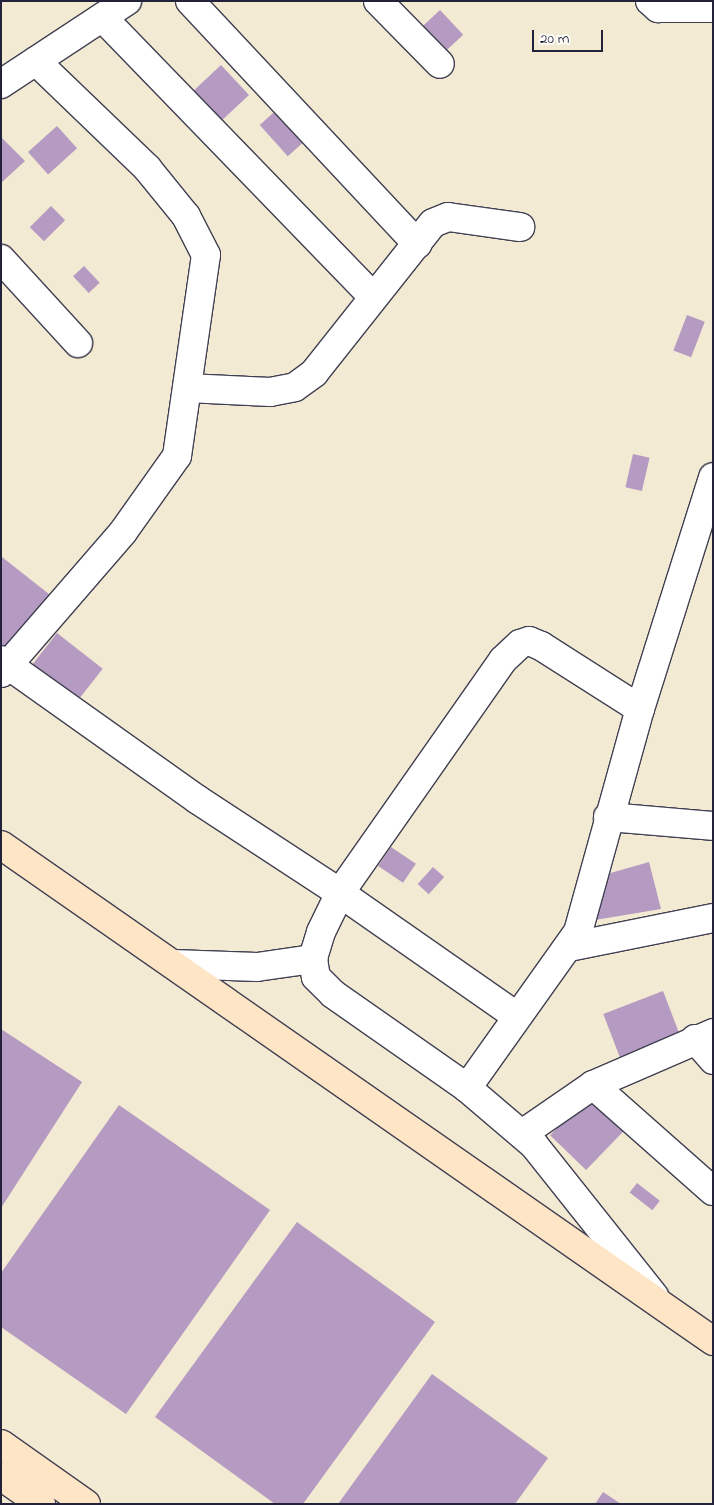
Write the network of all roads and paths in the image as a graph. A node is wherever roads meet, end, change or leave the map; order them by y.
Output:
1 (127, 1) edge
2 (190, 1) edge
3 (378, 1) edge
4 (650, 1) edge
5 (713, 8) edge
6 (104, 18) junction
7 (36, 61) junction
8 (440, 64) dead end
9 (1, 84) edge
10 (520, 226) dead end
11 (417, 244) junction
12 (1, 259) edge
13 (373, 297) junction
14 (78, 343) dead end
15 (187, 388) junction
16 (713, 477) edge
17 (4, 666) edge
18 (640, 708) junction
19 (608, 817) junction
20 (713, 826) edge
21 (1, 845) edge
22 (340, 893) junction
23 (713, 918) edge
24 (569, 947) junction
25 (313, 958) junction
26 (173, 964) junction
27 (516, 1016) junction
28 (707, 1044) edge
29 (593, 1085) junction
30 (467, 1088) junction
31 (522, 1134) junction
32 (713, 1191) edge
33 (656, 1299) junction
34 (713, 1341) edge
35 (1, 1444) edge
36 (1, 1476) edge
37 (41, 1504) edge
38 (86, 1504) edge

1 - 6 street
2 - 11 street
3 - 8 street
4 - 5 street
6 - 7 street
6 - 13 street
7 - 9 street
7 - 15 street
10 - 11 street
11 - 13 street
12 - 14 street
13 - 15 street
15 - 17 street
16 - 18 street
17 - 22 street
18 - 19 street
18 - 22 street
19 - 20 street
19 - 24 street
21 - 26 street
22 - 25 street
22 - 27 street
23 - 24 street
24 - 27 street
25 - 26 street
25 - 30 street
26 - 33 street
27 - 30 street
28 - 29 street
29 - 31 street
29 - 32 street
30 - 31 street
31 - 33 street
33 - 34 street
35 - 38 street
36 - 37 street

